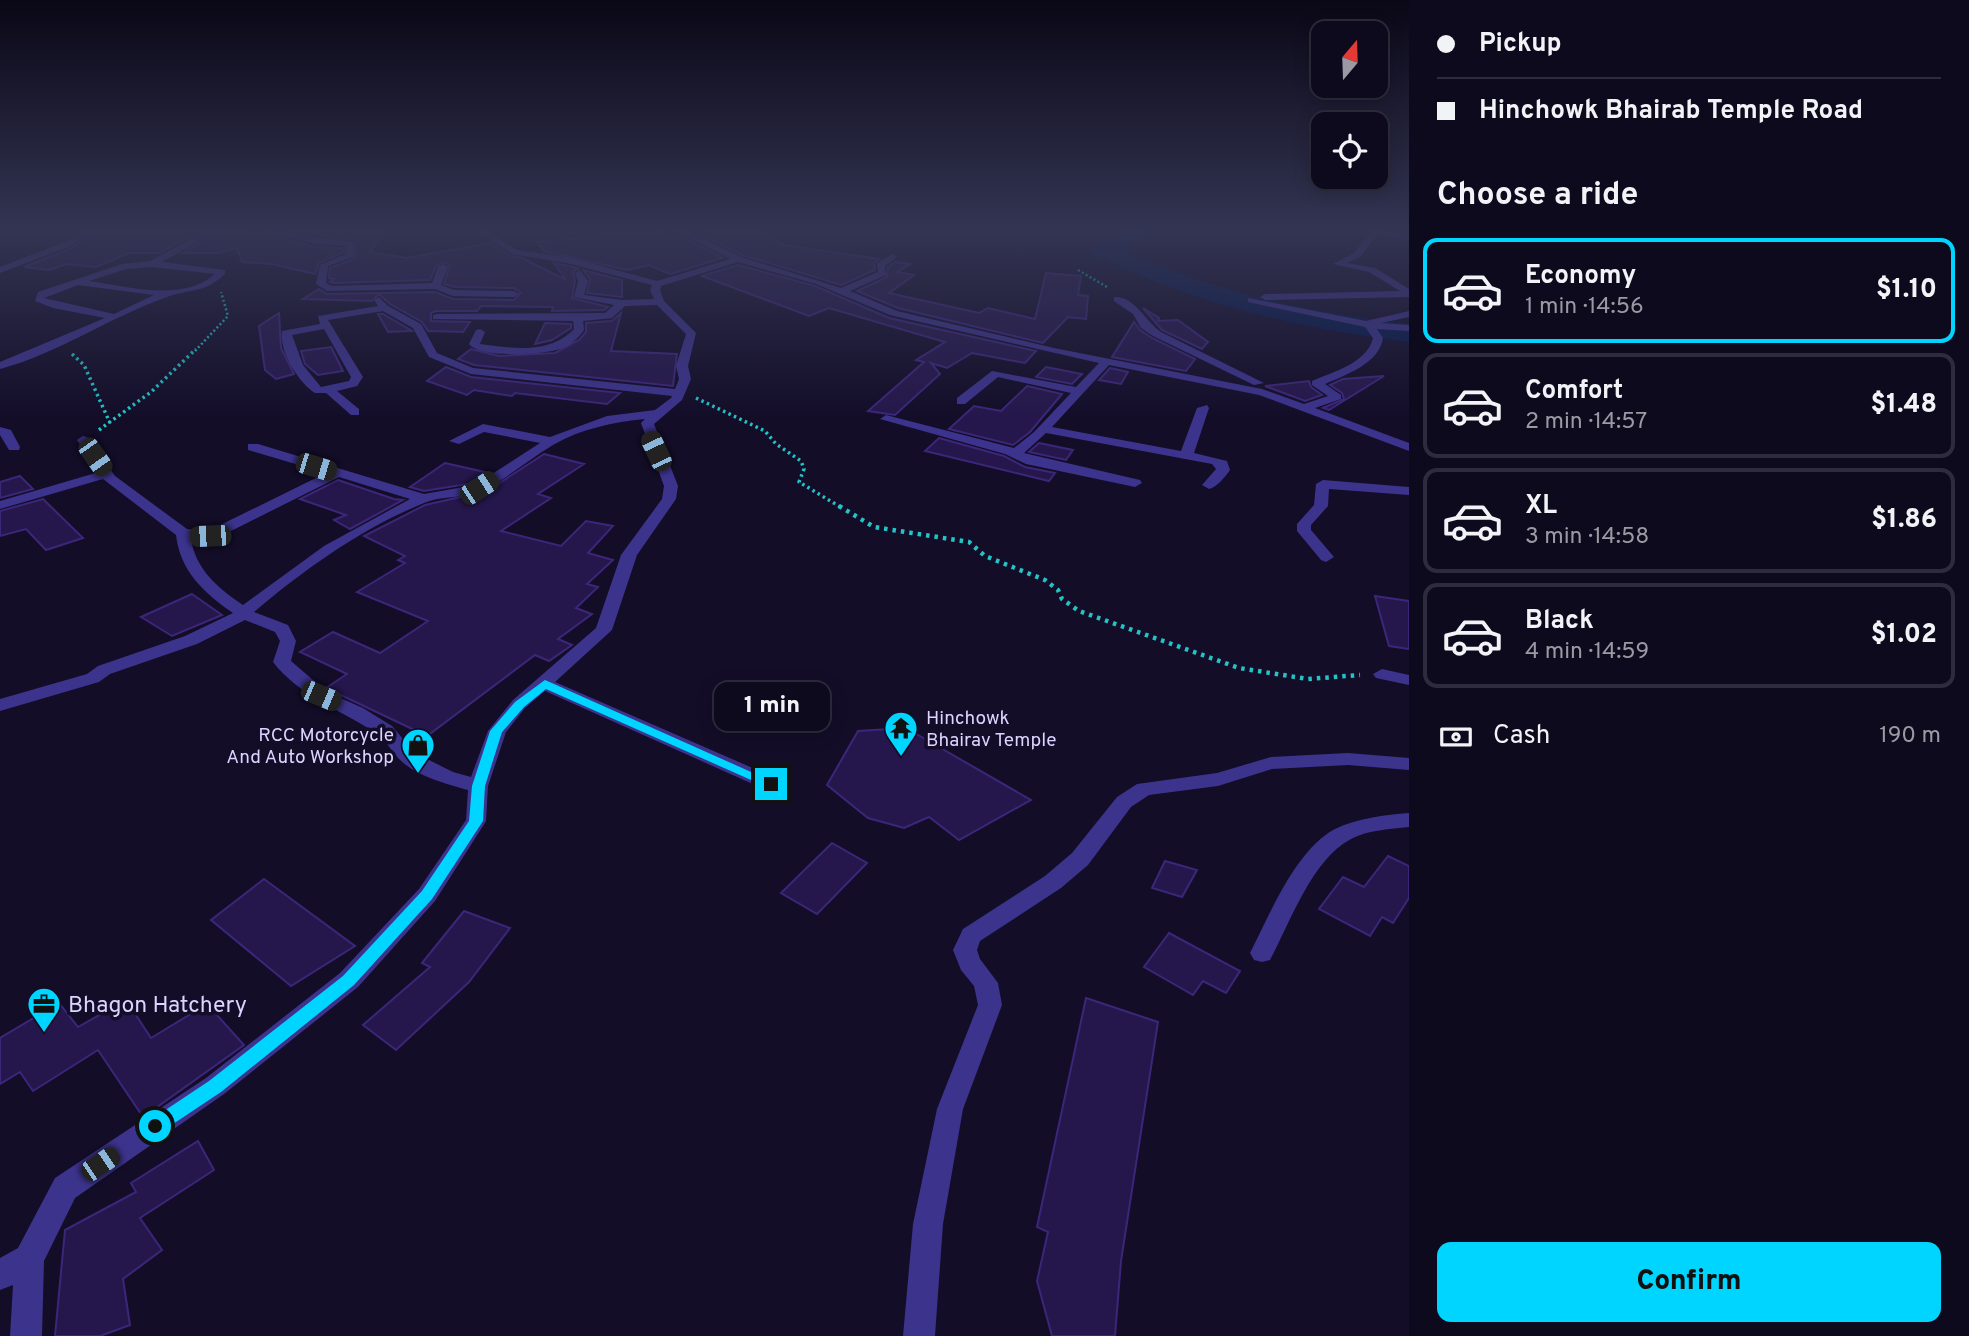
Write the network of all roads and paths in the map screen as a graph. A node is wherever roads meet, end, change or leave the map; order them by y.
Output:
1 (45, 292) edge
2 (162, 292) edge
3 (183, 292) edge
4 (220, 292) edge
5 (378, 292) edge
6 (451, 292) edge
7 (580, 292) edge
8 (656, 292) edge
9 (845, 292) edge
10 (1117, 292) edge
11 (168, 293) junction
12 (514, 294) dead end
13 (1409, 294) edge
14 (1117, 299) joint
15 (660, 302) junction
16 (622, 303) junction
17 (384, 308) junction
18 (1409, 314) edge
19 (115, 317) junction
20 (437, 317) dead end
21 (578, 318) junction
22 (325, 326) junction
23 (1409, 328) edge
24 (1371, 329) junction
25 (480, 332) dead end
26 (52, 346) junction
27 (1106, 362) junction
28 (0, 366) edge
29 (330, 390) junction
30 (1079, 391) junction
31 (1262, 392) junction
32 (678, 393) junction
33 (961, 401) dead end
34 (1203, 408) dead end
35 (1303, 408) junction
36 (355, 412) dead end
37 (656, 414) junction
38 (886, 419) dead end
39 (110, 423) junction
40 (1044, 429) junction
41 (0, 431) edge
42 (83, 440) joint
43 (455, 441) dead end
44 (551, 441) junction
45 (13, 447) dead end
46 (253, 447) dead end
47 (1409, 447) edge
48 (1010, 452) junction
49 (1185, 456) junction
50 (336, 473) junction
51 (107, 474) junction
52 (1135, 484) dead end
53 (1209, 485) dead end
54 (1409, 491) edge
55 (423, 498) junction
56 (0, 505) edge
57 (183, 533) junction
58 (1326, 557) dead end
59 (243, 613) junction
60 (1382, 674) joint
61 (1409, 680) edge
62 (545, 684) junction
63 (0, 705) edge
64 (1409, 764) edge
65 (771, 784) dead end
66 (478, 786) junction
67 (1409, 820) edge
68 (1262, 953) dead end
69 (29, 1259) junction
70 (0, 1275) edge
71 (26, 1336) edge
72 (919, 1336) edge

1 - 19 street
2 - 11 street
3 - 11 street
4 - 39 path
5 - 17 street
6 - 12 street
7 - 16 street
8 - 15 street
9 - 27 street
10 - 14 path
11 - 19 street
13 - 24 street
14 - 31 street
15 - 16 street
15 - 32 street
16 - 21 street
17 - 22 street
17 - 32 street
18 - 24 street
19 - 26 street
20 - 21 street
21 - 25 street
22 - 29 street
22 - 29 street
23 - 24 street
24 - 35 street
26 - 28 street
26 - 39 path
27 - 30 street
27 - 31 street
29 - 36 street
30 - 33 street
30 - 40 street
31 - 35 street
32 - 37 street
32 - 60 path
34 - 49 street
35 - 47 street
37 - 44 street
37 - 62 street
38 - 48 street
39 - 42 path
40 - 48 street
40 - 49 street
41 - 45 street
42 - 51 street
43 - 44 street
44 - 55 street
46 - 50 street
48 - 52 street
49 - 53 street
50 - 55 street
50 - 57 street
51 - 56 street
51 - 57 street
54 - 58 street
55 - 59 street
57 - 59 street
59 - 63 street
59 - 66 street
60 - 61 street
62 - 65 street
62 - 66 street
64 - 72 street
66 - 69 street
67 - 68 street
69 - 70 street
69 - 71 street

